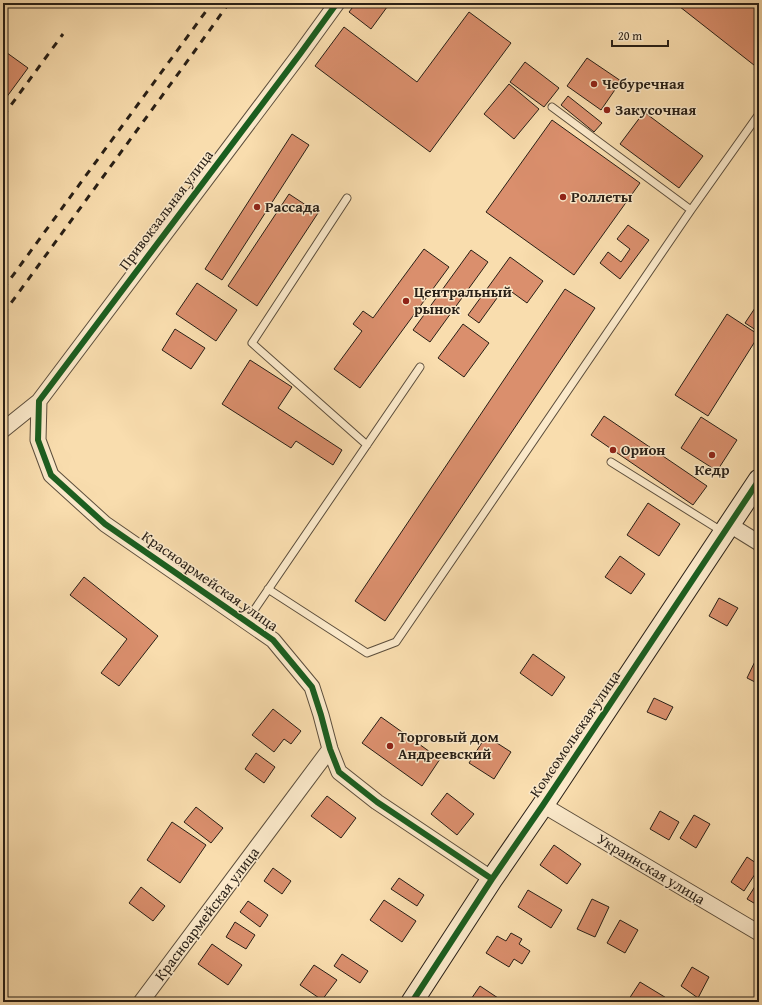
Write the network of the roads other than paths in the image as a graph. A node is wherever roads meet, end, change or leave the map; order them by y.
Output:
1 (337, 3) edge
2 (552, 107) dead end
3 (759, 114) edge
4 (347, 198) dead end
5 (691, 210) junction
6 (420, 367) dead end
7 (39, 401) junction
8 (3, 430) edge
9 (367, 445) junction
10 (611, 462) dead end
11 (759, 480) edge
12 (727, 529) junction
13 (759, 543) edge
14 (268, 589) junction
15 (246, 622) junction
16 (330, 749) junction
17 (543, 805) junction
18 (492, 879) junction
19 (759, 933) edge
20 (141, 1002) edge
21 (412, 1002) edge

1 - 7 street, Привокзальная улица
2 - 5 lane
3 - 5 lane
4 - 9 lane
5 - 14 lane
6 - 9 lane
7 - 8 street, Привокзальная улица
7 - 15 street, Красноармейская улица
9 - 14 lane
10 - 12 lane
11 - 12 street, Комсомольская улица
12 - 13 street
12 - 17 street, Комсомольская улица
14 - 15 lane
15 - 16 street, Красноармейская улица
16 - 18 street, Красноармейская улица
16 - 20 street, Красноармейская улица
17 - 18 street, Комсомольская улица
17 - 19 street, Украинская улица
18 - 21 street, Комсомольская улица

